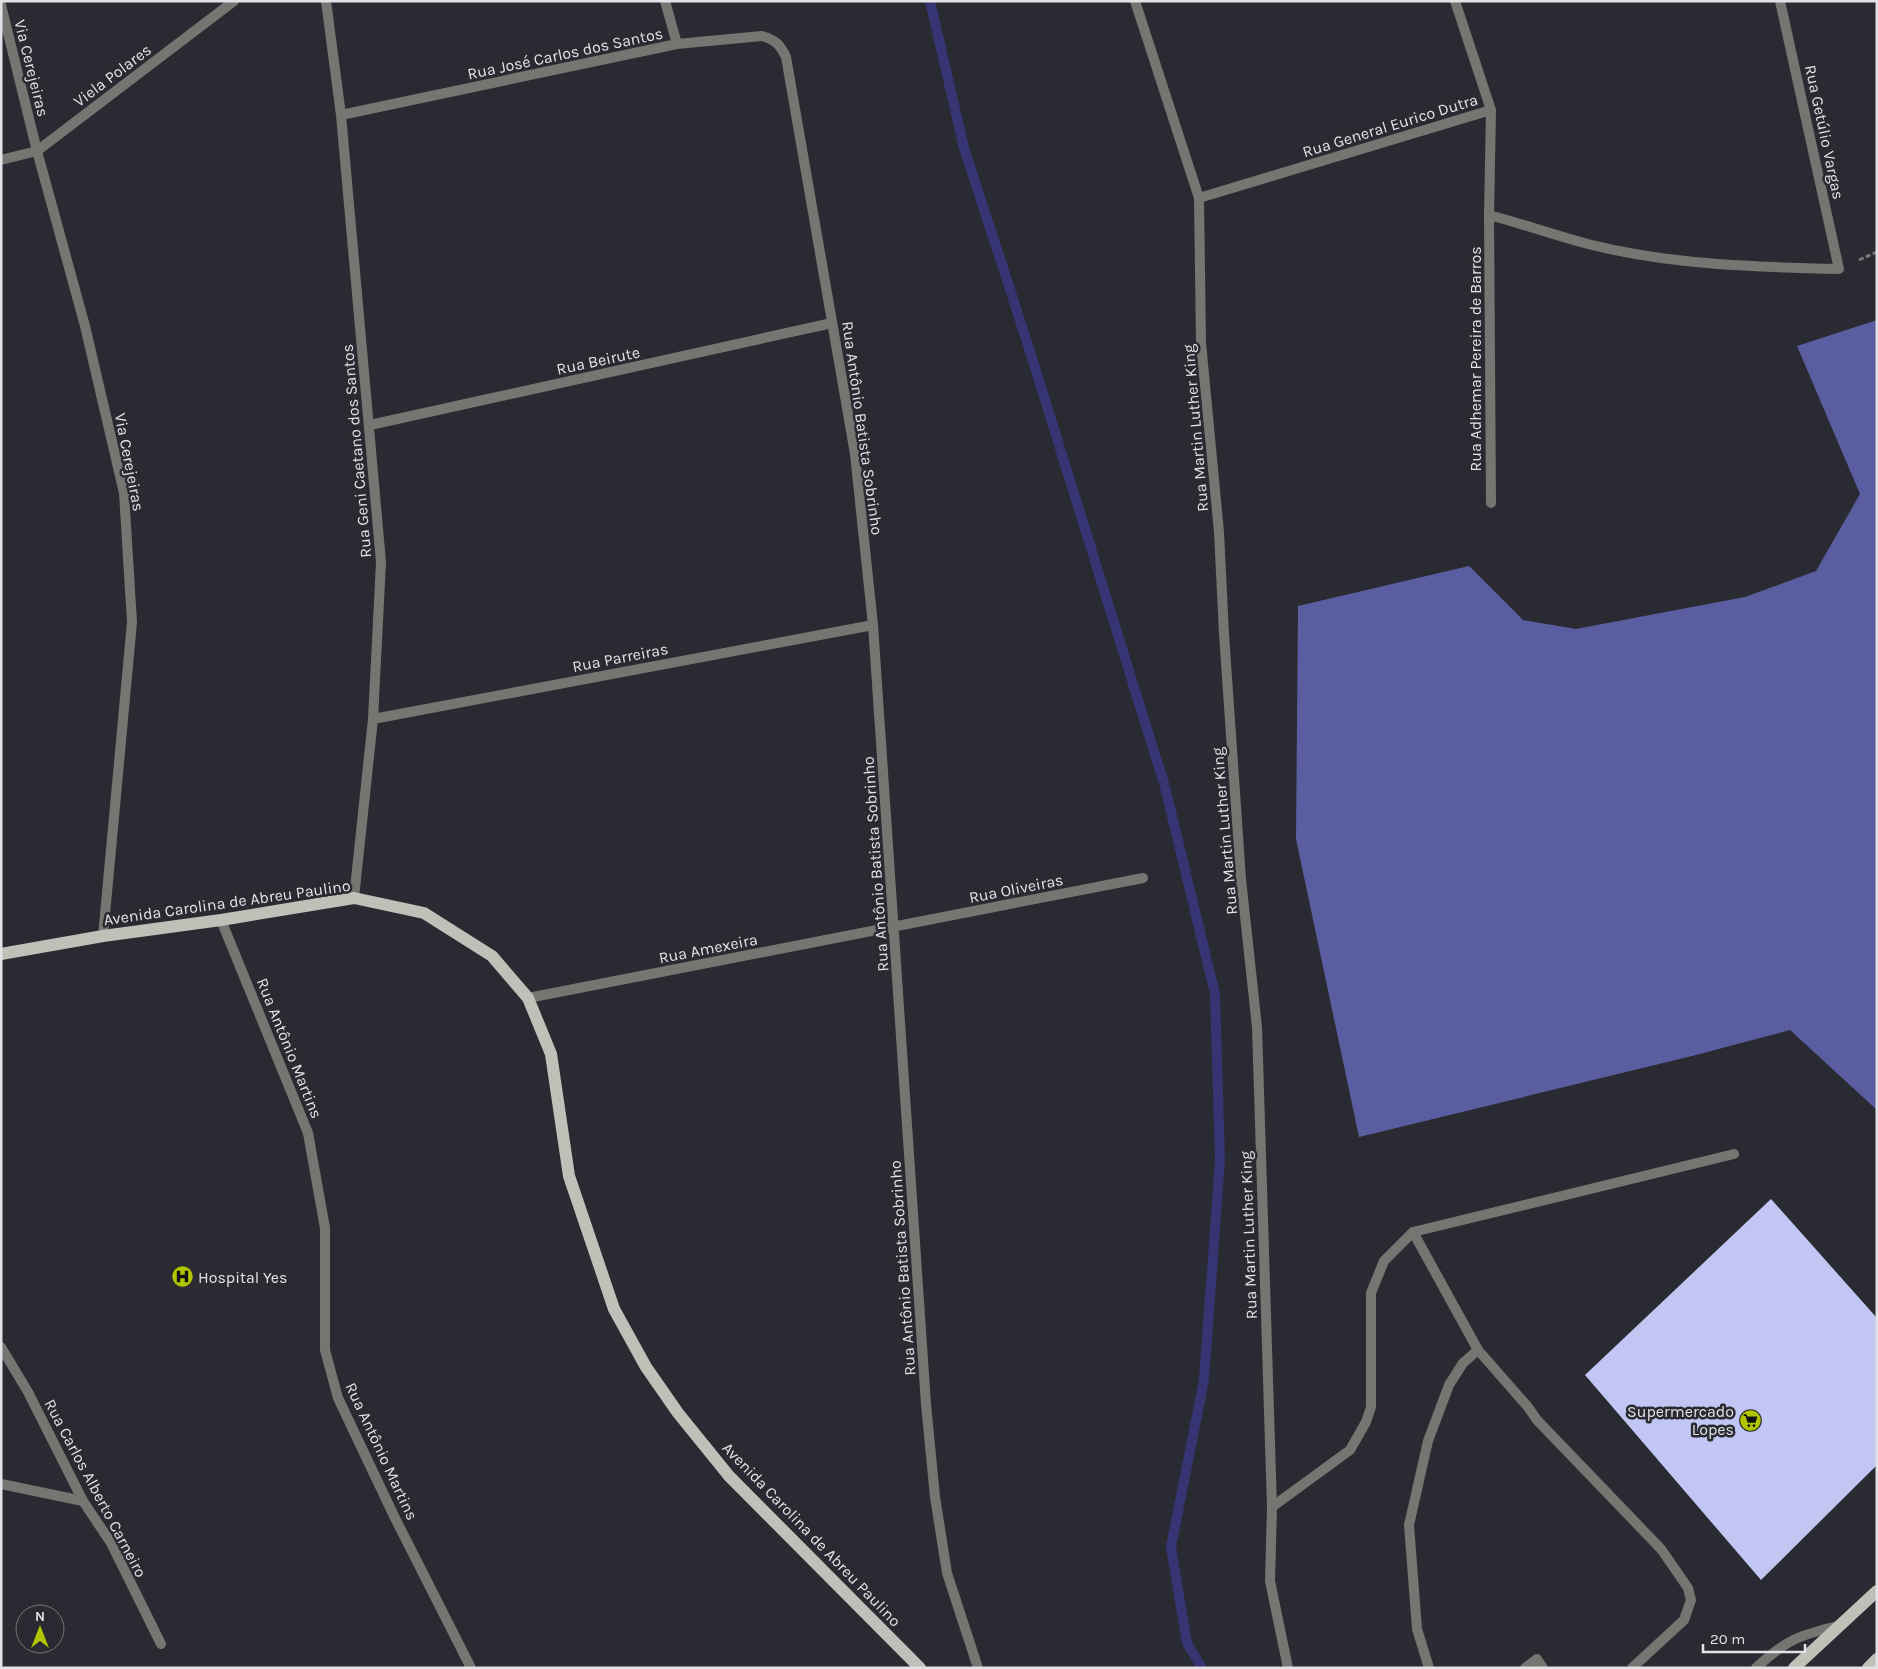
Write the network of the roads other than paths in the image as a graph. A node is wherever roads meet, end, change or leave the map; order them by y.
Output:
1 (234, 1) edge
2 (326, 1) edge
3 (665, 1) edge
4 (1135, 1) edge
5 (1455, 1) edge
6 (1780, 1) edge
7 (1, 5) edge
8 (677, 44) junction
9 (786, 57) joint
10 (1491, 110) junction
11 (341, 115) junction
12 (37, 151) junction
13 (1, 160) edge
14 (1200, 198) junction
15 (1488, 215) junction
16 (832, 323) junction
17 (370, 425) junction
18 (1491, 503) dead end
19 (873, 625) junction
20 (373, 720) junction
21 (1144, 878) dead end
22 (354, 898) junction
23 (221, 920) junction
24 (894, 928) junction
25 (103, 936) junction
26 (1, 954) edge
27 (528, 998) junction
28 (1734, 1154) dead end
29 (1413, 1232) junction
30 (1, 1347) edge
31 (1478, 1350) junction
32 (1, 1484) edge
33 (83, 1501) junction
34 (1272, 1506) junction
35 (1877, 1591) edge
36 (1838, 1626) junction
37 (161, 1644) dead end
38 (1877, 1659) edge
39 (472, 1668) edge
40 (920, 1668) edge
41 (978, 1668) edge
42 (1288, 1668) edge
43 (1430, 1668) edge
44 (1525, 1668) edge
45 (1543, 1668) edge
46 (1632, 1668) edge
47 (1756, 1668) edge
48 (1794, 1668) edge
49 (1868, 1668) edge

1 - 12 street, Viela Polares
2 - 11 street, Rua Geni Caetano dos Santos
3 - 8 street
4 - 14 street, Rua Martin Luther King
5 - 10 street
6 - 15 street, Rua Getúlio Vargas
7 - 12 street, Via Cerejeiras
8 - 9 street, Rua José Carlos dos Santos
8 - 11 street, Rua José Carlos dos Santos
9 - 16 street, Rua Antônio Batista Sobrinho
10 - 14 street, Rua General Eurico Dutra
10 - 15 street, Rua General Eurico Dutra
11 - 17 street, Rua Geni Caetano dos Santos
12 - 13 street, Viela Polares
12 - 25 street, Via Cerejeiras
14 - 34 street, Rua Martin Luther King
15 - 18 street, Rua Adhemar Pereira de Barros
16 - 17 street, Rua Beirute
16 - 19 street, Rua Antônio Batista Sobrinho
17 - 20 street, Rua Geni Caetano dos Santos
19 - 20 street, Rua Parreiras
19 - 24 street, Rua Antônio Batista Sobrinho
20 - 22 street, Rua Geni Caetano dos Santos
21 - 24 street, Rua Oliveiras
22 - 23 main road, Avenida Carolina de Abreu Paulino
22 - 27 main road, Avenida Carolina de Abreu Paulino
23 - 25 main road, Avenida Carolina de Abreu Paulino
23 - 39 street, Rua Antônio Martins
24 - 27 street, Rua Amexeira
24 - 41 street, Rua Antônio Batista Sobrinho
25 - 26 main road, Avenida Carolina de Abreu Paulino
27 - 40 main road, Avenida Carolina de Abreu Paulino
28 - 29 street
29 - 31 street
29 - 34 street
30 - 33 street, Rua Carlos Alberto Carneiro
31 - 43 street
31 - 46 street
32 - 33 street
33 - 37 street, Rua Carlos Alberto Carneiro
34 - 42 street, Rua Martin Luther King
35 - 36 main road
36 - 47 street
36 - 48 main road
38 - 49 main road
44 - 45 street

